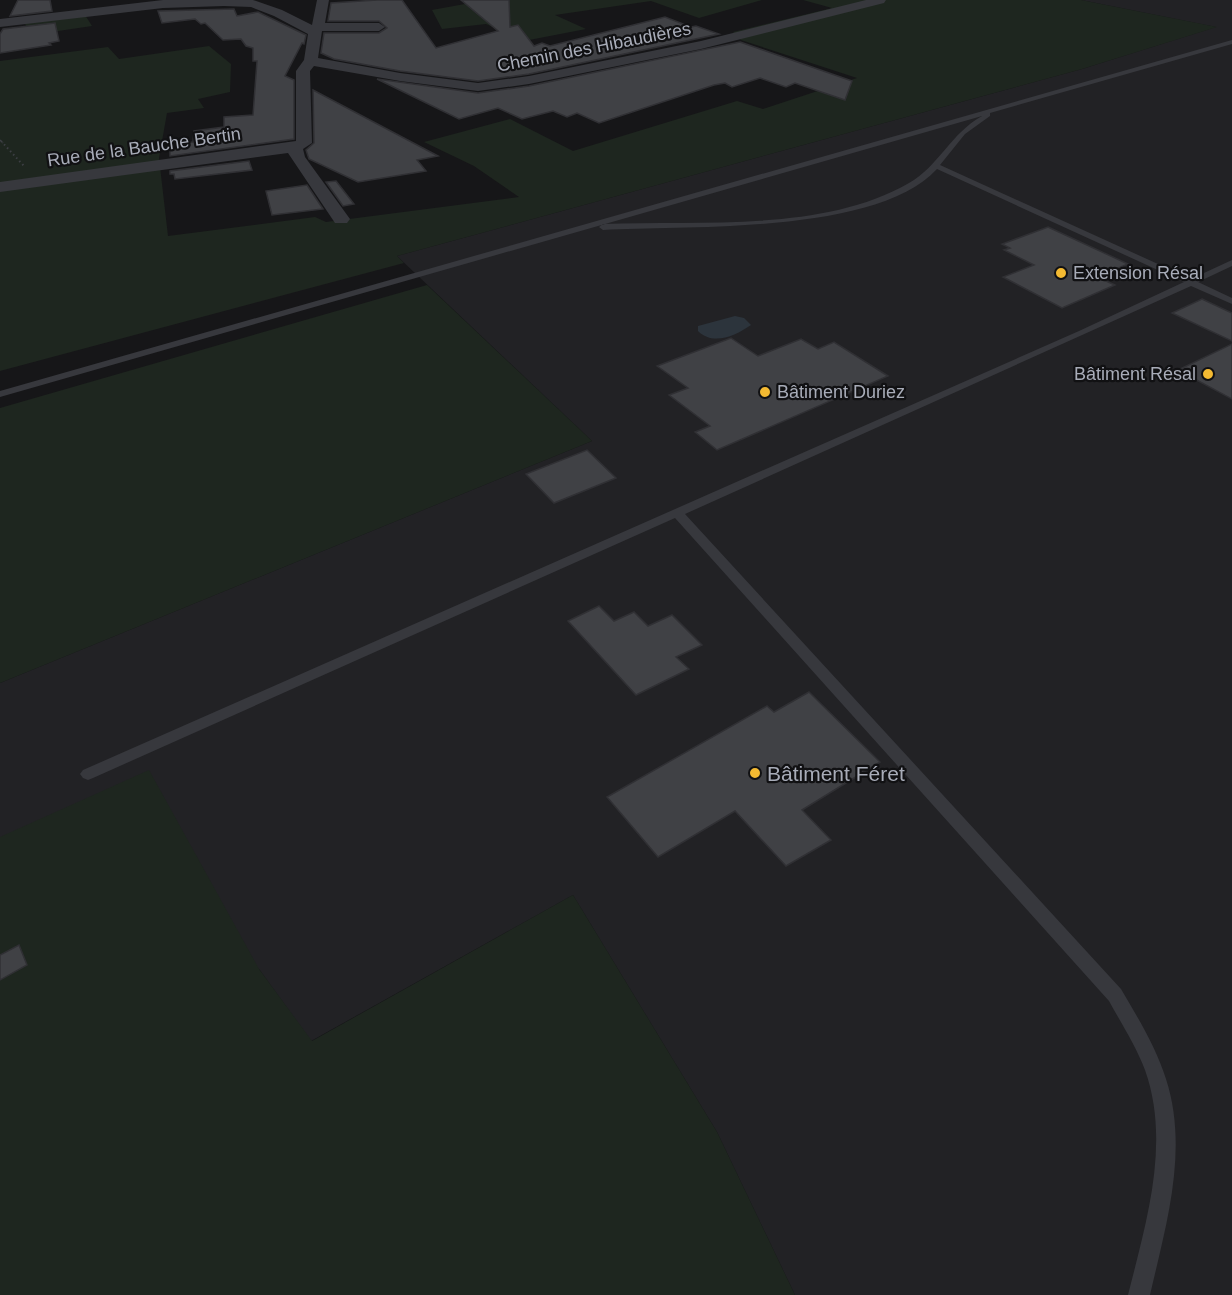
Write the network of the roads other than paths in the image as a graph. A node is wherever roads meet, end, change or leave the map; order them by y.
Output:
1 (322, 0) edge
2 (339, 0) edge
3 (880, 0) edge
4 (196, 1) edge
5 (165, 2) edge
6 (251, 2) edge
7 (96, 12) junction
8 (0, 23) edge
9 (379, 27) dead end
10 (104, 28) dead end
11 (316, 29) junction
12 (1232, 42) edge
13 (311, 61) junction
14 (1002, 106) junction
15 (294, 147) junction
16 (937, 166) junction
17 (0, 187) edge
18 (341, 219) dead end
19 (577, 228) junction
20 (1232, 263) edge
21 (1189, 282) junction
22 (1232, 301) edge
23 (0, 394) edge
24 (677, 513) junction
25 (88, 774) dead end
26 (1139, 1295) edge

1 - 2 street
1 - 11 street
3 - 13 street, Chemin des Hibaudières
4 - 5 street
4 - 6 street
5 - 7 street
6 - 11 street
7 - 8 street
7 - 10 street
9 - 11 street
11 - 13 street
12 - 14 lane
13 - 15 street
14 - 16 lane
14 - 19 lane
15 - 17 street, Rue de la Bauche Bertin
15 - 18 street
16 - 19 lane
16 - 21 lane
19 - 23 lane
20 - 21 lane
21 - 22 lane
21 - 24 lane
24 - 25 lane
24 - 26 lane

